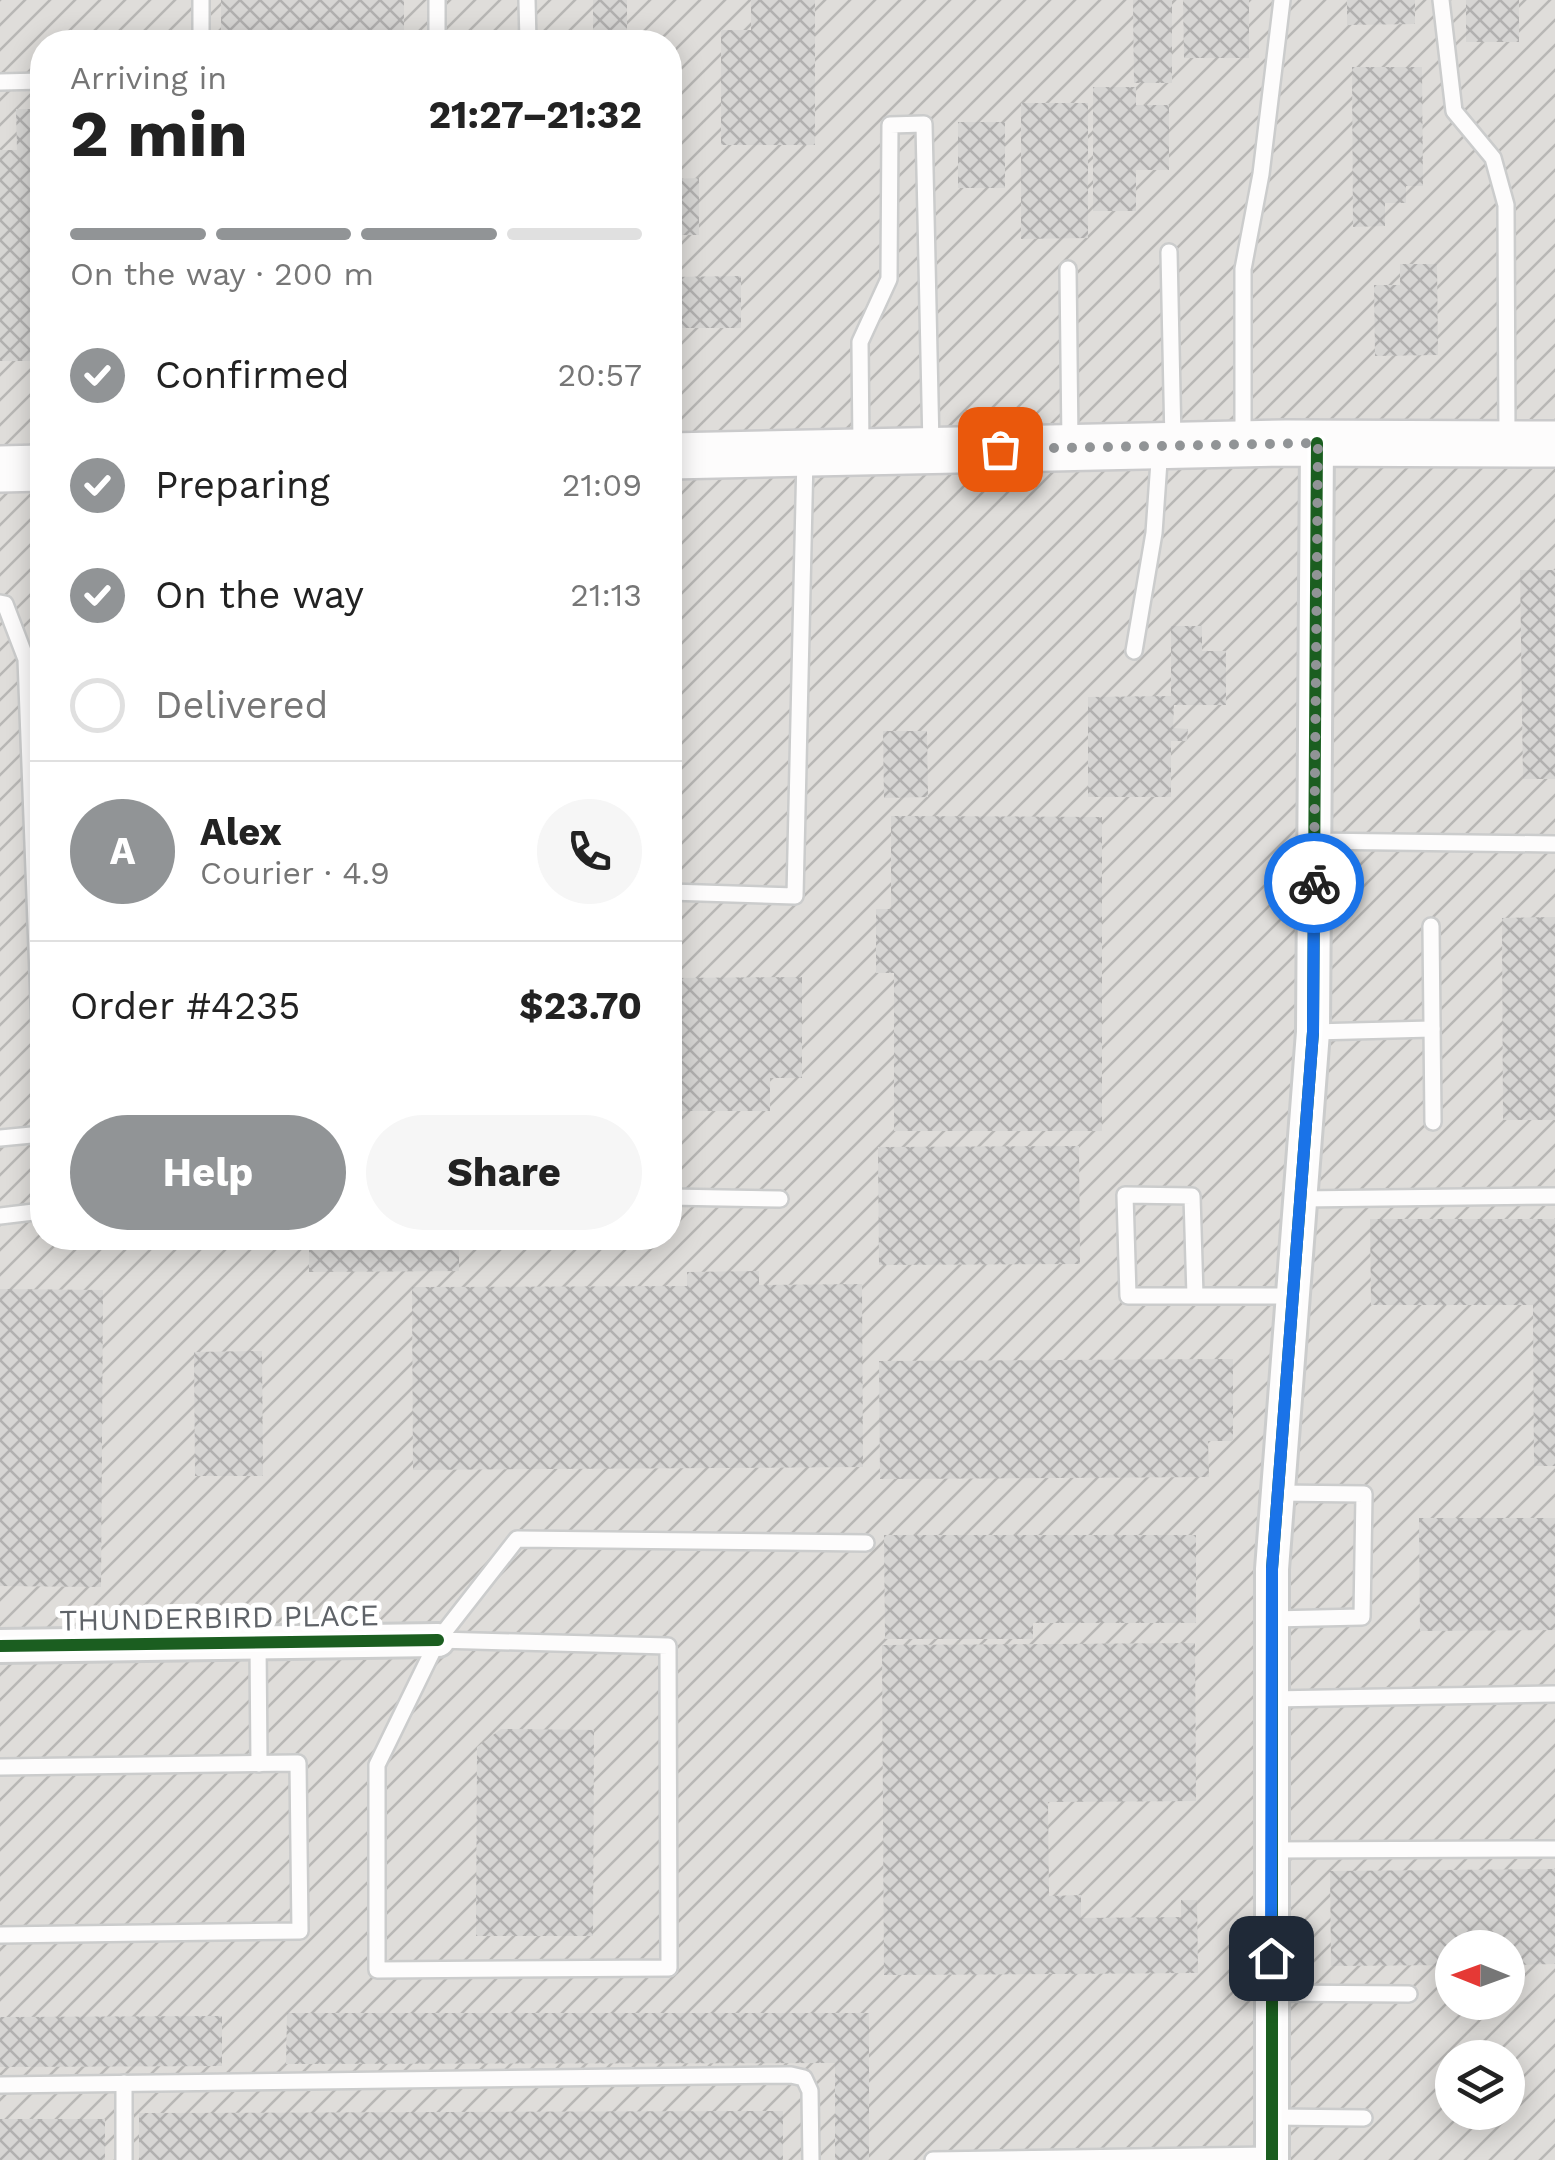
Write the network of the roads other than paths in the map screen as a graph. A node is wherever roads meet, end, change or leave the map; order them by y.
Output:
1 (201, 0) edge
2 (437, 0) edge
3 (527, 0) edge
4 (1282, 0) edge
5 (1441, 0) edge
6 (201, 30) edge
7 (437, 30) edge
8 (528, 30) edge
9 (0, 82) edge
10 (30, 82) edge
11 (1170, 252) dead end
12 (1068, 269) dead end
13 (1318, 443) junction
14 (1243, 444) junction
15 (1507, 444) junction
16 (1555, 444) edge
17 (1167, 446) junction
18 (1070, 448) junction
19 (931, 450) junction
20 (861, 452) junction
21 (806, 453) junction
22 (682, 456) edge
23 (30, 468) edge
24 (0, 469) edge
25 (0, 603) edge
26 (1134, 652) dead end
27 (30, 764) edge
28 (1314, 841) junction
29 (1555, 844) edge
30 (682, 892) edge
31 (1432, 926) dead end
32 (1432, 1028) junction
33 (1313, 1032) junction
34 (1433, 1122) dead end
35 (30, 1135) edge
36 (0, 1138) edge
37 (1555, 1196) edge
38 (682, 1197) edge
39 (780, 1199) dead end
40 (1300, 1199) junction
41 (30, 1212) edge
42 (0, 1216) edge
43 (1195, 1296) junction
44 (1293, 1296) junction
45 (1278, 1493) junction
46 (866, 1543) dead end
47 (1272, 1619) junction
48 (438, 1640) junction
49 (258, 1642) junction
50 (0, 1646) edge
51 (1555, 1694) edge
52 (1271, 1699) junction
53 (258, 1764) junction
54 (0, 1768) edge
55 (1555, 1849) edge
56 (1270, 1850) junction
57 (0, 1935) edge
58 (1271, 1993) junction
59 (1409, 1994) dead end
60 (124, 2084) junction
61 (0, 2085) edge
62 (1272, 2118) junction
63 (1364, 2118) dead end
64 (1272, 2158) edge
65 (124, 2160) edge
66 (811, 2160) edge
67 (933, 2160) edge

1 - 6 lane
2 - 7 lane
3 - 8 lane
4 - 14 lane
5 - 15 lane
9 - 10 lane
11 - 17 lane
12 - 18 lane
13 - 14 main road
13 - 15 main road
13 - 28 street
14 - 17 main road
15 - 16 main road
17 - 18 main road
17 - 26 lane
18 - 19 main road
19 - 20 main road
19 - 20 lane
20 - 21 main road
21 - 22 main road
21 - 30 lane
23 - 24 main road
25 - 27 lane
28 - 29 lane
28 - 33 street
31 - 32 lane
32 - 33 lane
32 - 34 lane
33 - 40 street
35 - 36 lane
37 - 40 lane
38 - 39 lane
40 - 44 street
41 - 42 lane
43 - 43 lane
43 - 44 lane
44 - 45 street
45 - 47 street
45 - 47 lane
46 - 48 lane
47 - 52 street
48 - 48 lane
48 - 49 street, THUNDERBIRD PLACE
49 - 50 street, THUNDERBIRD PLACE
49 - 53 lane
51 - 52 lane
52 - 56 street
53 - 54 lane
53 - 57 lane
55 - 56 lane
56 - 58 street
58 - 59 lane
58 - 62 street
60 - 61 lane
60 - 65 lane
60 - 66 lane
62 - 63 lane
62 - 64 street
64 - 67 lane

